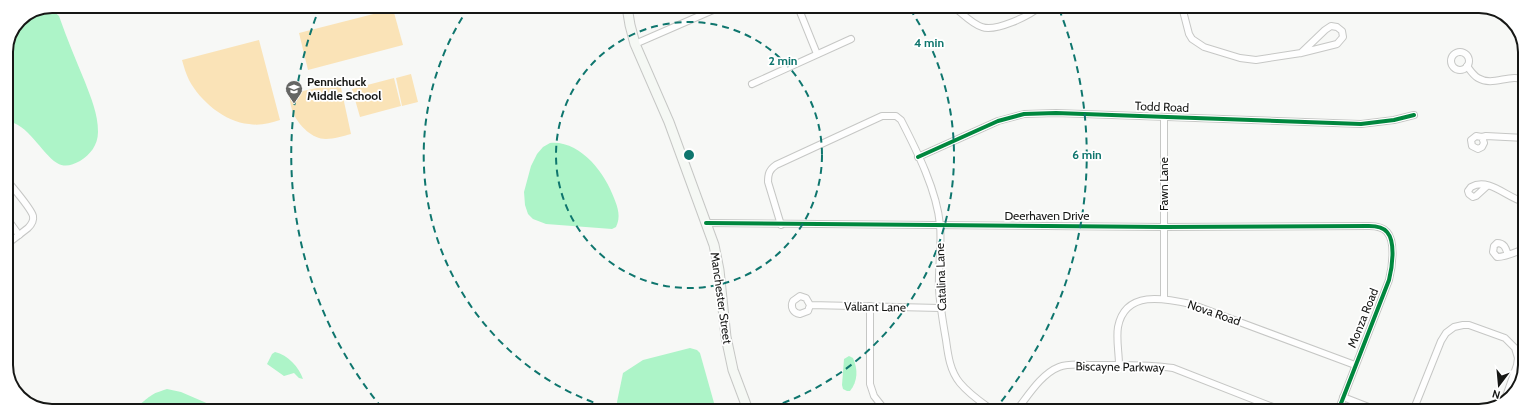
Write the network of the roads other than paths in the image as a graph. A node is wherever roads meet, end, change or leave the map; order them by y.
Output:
1 (628, 13) edge
2 (706, 13) edge
3 (800, 13) edge
4 (962, 13) edge
5 (1030, 13) edge
6 (1183, 13) edge
7 (850, 39) dead end
8 (635, 44) junction
9 (1301, 53) junction
10 (817, 54) junction
11 (1467, 66) dead end
12 (1518, 78) edge
13 (752, 84) dead end
14 (1414, 115) dead end
15 (1164, 117) junction
16 (1482, 137) dead end
17 (1518, 138) edge
18 (918, 157) junction
19 (1487, 186) dead end
20 (13, 189) edge
21 (1518, 199) edge
22 (706, 223) junction
23 (781, 225) junction
24 (940, 226) junction
25 (13, 227) edge
26 (1164, 227) junction
27 (1387, 231) joint
28 (19, 235) junction
29 (13, 240) edge
30 (1518, 251) edge
31 (1508, 255) dead end
32 (1164, 298) junction
33 (810, 305) dead end
34 (870, 306) junction
35 (940, 308) junction
36 (1518, 358) edge
37 (1518, 358) edge
38 (1119, 365) junction
39 (1355, 365) junction
40 (1508, 391) edge
41 (1343, 397) junction
42 (746, 404) edge
43 (880, 404) edge
44 (984, 404) edge
45 (1021, 404) edge
46 (1265, 404) edge
47 (1340, 404) edge
48 (1361, 404) edge
49 (1416, 404) edge

1 - 8 street, Manchester Street
2 - 8 street
3 - 10 street
4 - 5 street
6 - 9 street
7 - 10 street
8 - 22 street, Manchester Street
9 - 9 street
10 - 13 street
11 - 12 street
14 - 15 street, Todd Road
15 - 18 street, Todd Road
15 - 26 street, Fawn Lane
16 - 17 street
18 - 23 street, Catalina Lane
18 - 24 street, Catalina Lane
19 - 21 street
20 - 28 street
22 - 23 street, Deerhaven Drive
22 - 42 street, Manchester Street
23 - 24 street, Deerhaven Drive
24 - 26 street, Deerhaven Drive
24 - 35 street, Catalina Lane
25 - 28 street
26 - 27 street, Deerhaven Drive
26 - 32 street, Fawn Lane
27 - 39 street, Monza Road
28 - 29 street
30 - 31 street
32 - 38 street, Nova Road
32 - 39 street, Nova Road
33 - 34 street, Valiant Lane
34 - 35 street, Valiant Lane
34 - 43 street
35 - 44 street, Catalina Lane
36 - 40 street
37 - 49 street
38 - 45 street, Biscayne Parkway
38 - 46 street, Biscayne Parkway
39 - 41 street, Monza Road
41 - 47 street, Monza Road
41 - 48 street

